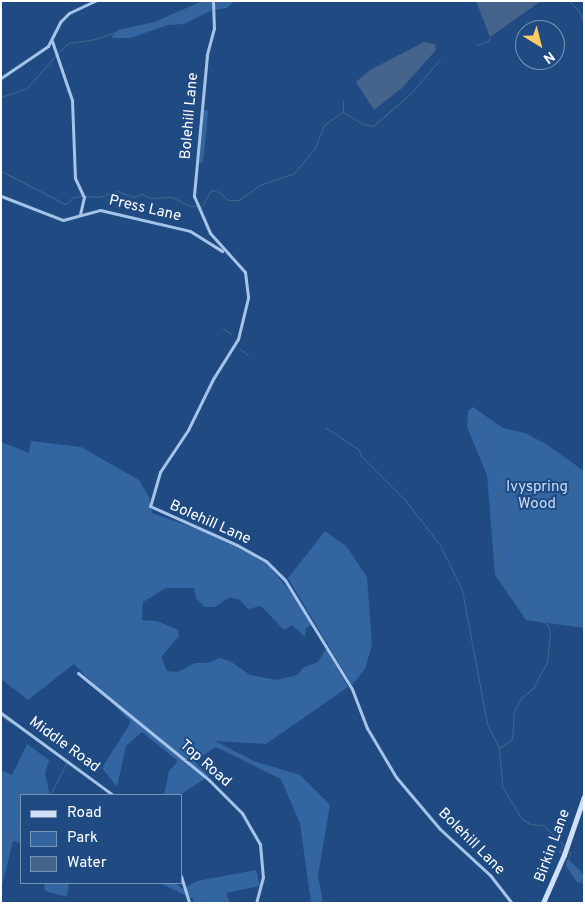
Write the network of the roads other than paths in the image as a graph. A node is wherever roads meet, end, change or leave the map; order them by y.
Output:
1 (95, 1) edge
2 (214, 1) edge
3 (52, 41) junction
4 (1, 78) edge
5 (1, 196) edge
6 (80, 215) junction
7 (225, 253) junction
8 (78, 673) dead end
9 (1, 713) edge
10 (112, 794) edge
11 (584, 797) edge
12 (182, 879) edge
13 (189, 903) edge
14 (256, 903) edge
15 (512, 903) edge
16 (543, 903) edge

1 - 3 street
2 - 7 street, Bolehill Lane
3 - 4 street
3 - 6 street
5 - 6 street, Press Lane
6 - 7 street, Press Lane
7 - 15 street, Bolehill Lane
8 - 14 street, Top Road
9 - 10 street, Middle Road
11 - 16 street, Birkin Lane
12 - 13 street

